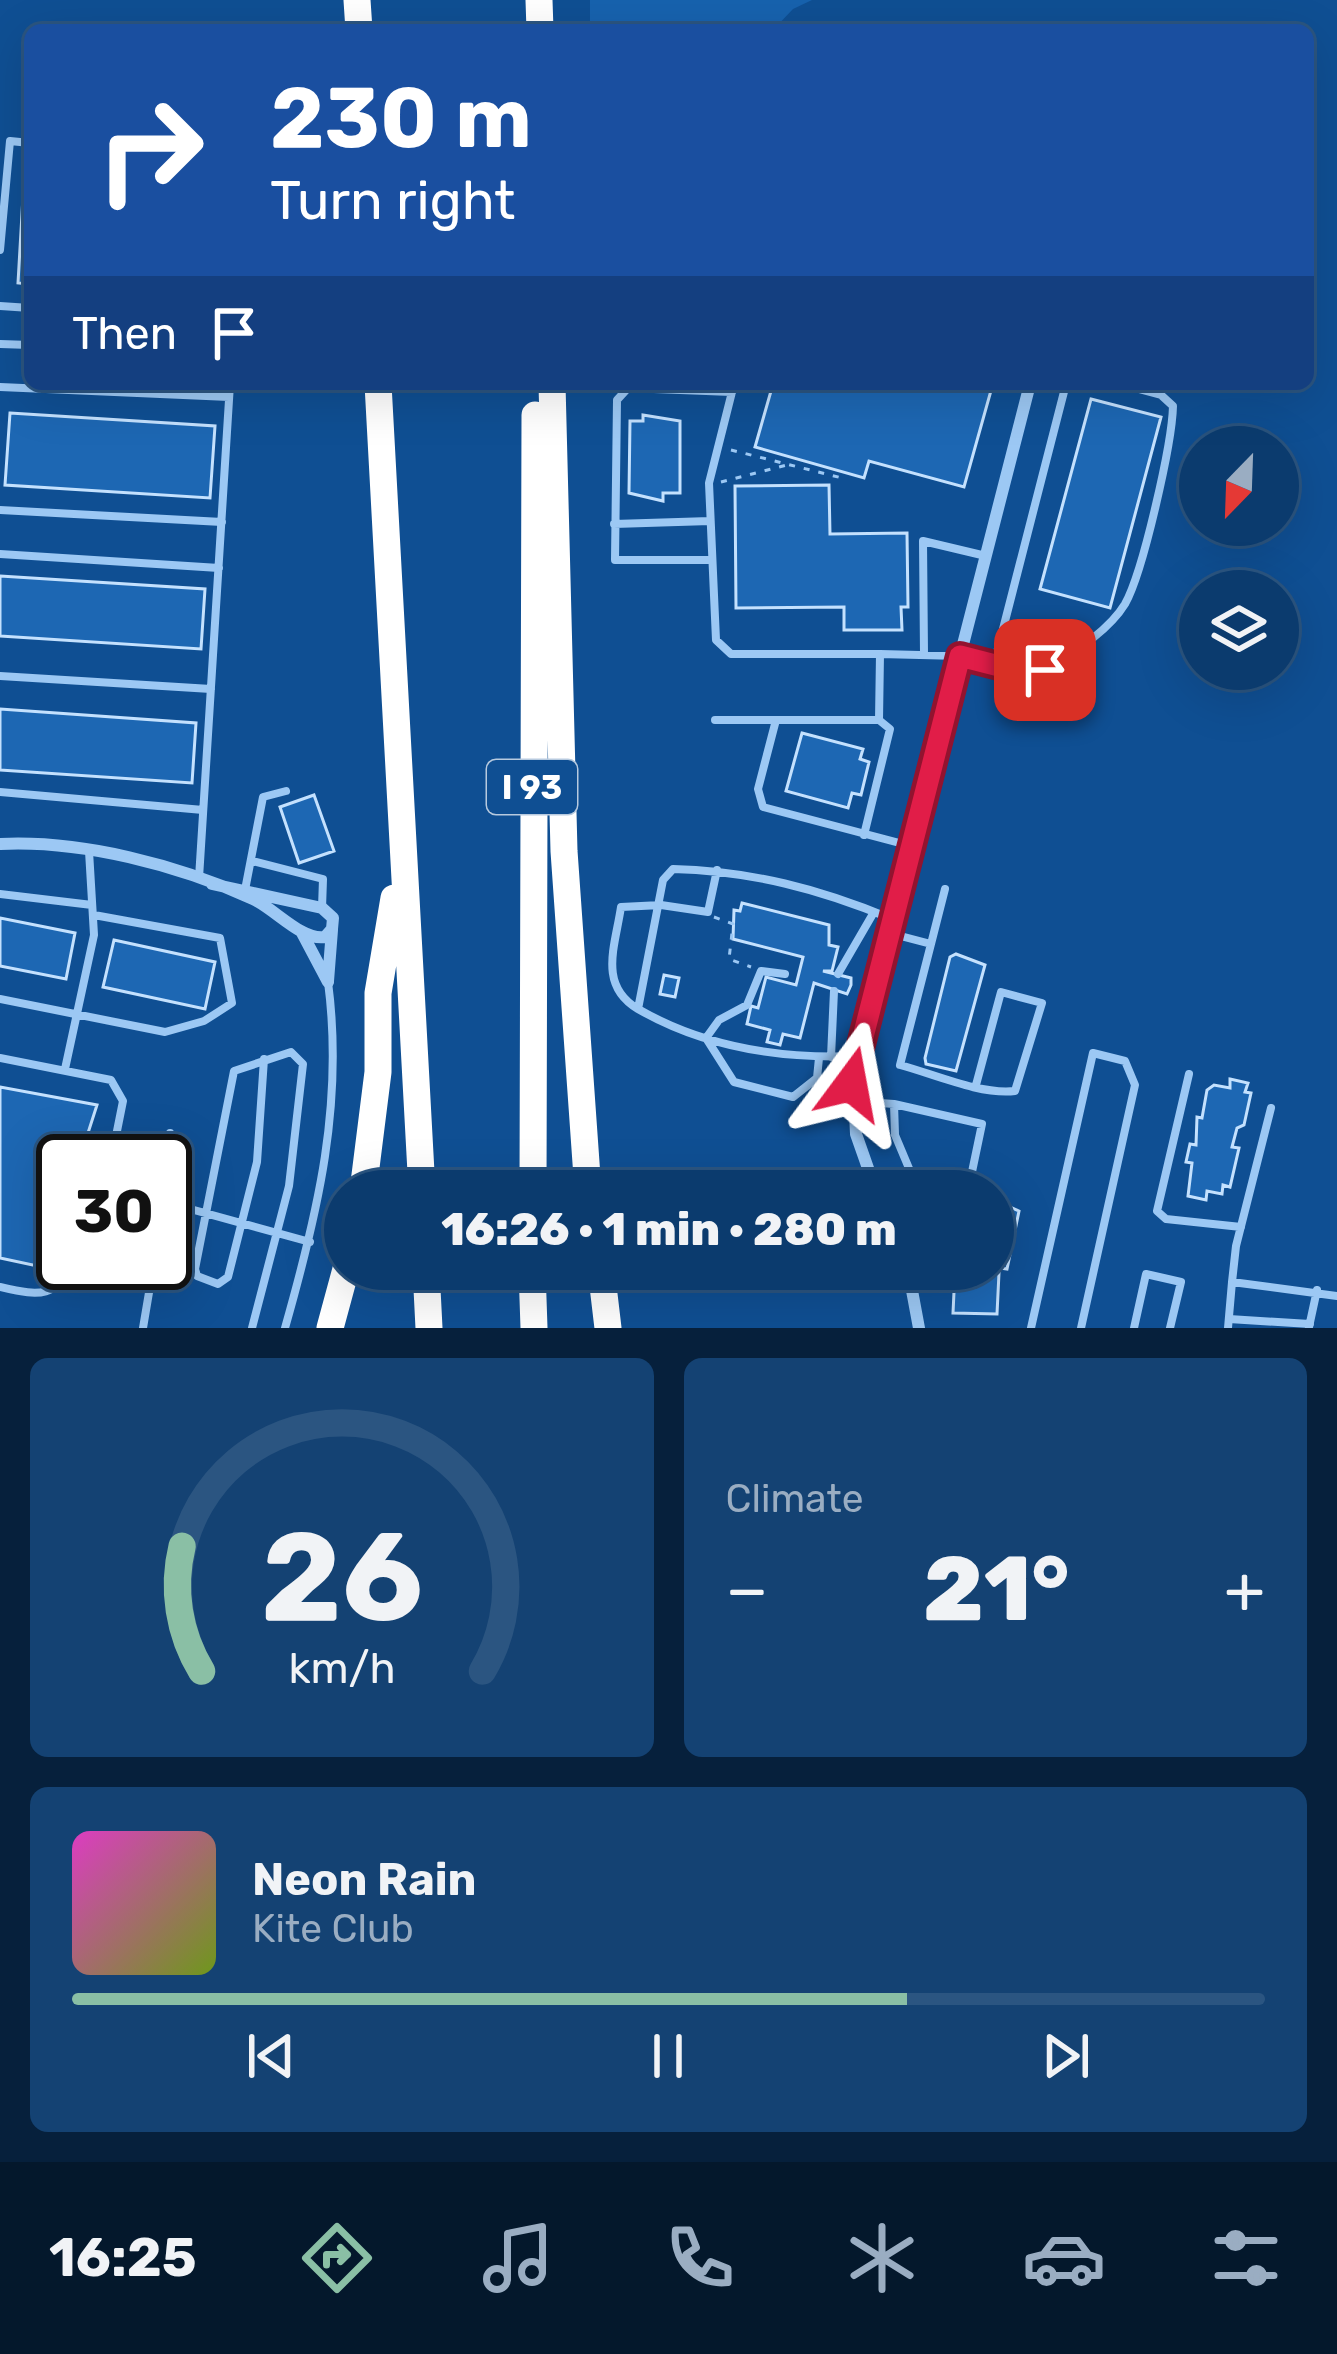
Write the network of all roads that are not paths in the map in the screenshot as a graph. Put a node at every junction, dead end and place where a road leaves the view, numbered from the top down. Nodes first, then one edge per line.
1 (24, 142) edge
2 (0, 250) edge
3 (51, 390) edge
4 (230, 390) edge
5 (378, 390) edge
6 (536, 390) edge
7 (552, 390) edge
8 (625, 390) edge
9 (732, 390) edge
10 (1028, 390) edge
11 (1064, 390) edge
12 (1142, 390) edge
13 (229, 397) junction
14 (0, 510) edge
15 (710, 521) junction
16 (222, 522) junction
17 (614, 524) junction
18 (0, 554) edge
19 (986, 556) junction
20 (711, 560) junction
21 (219, 568) junction
22 (880, 654) junction
23 (924, 654) junction
24 (960, 656) junction
25 (994, 664) junction
26 (0, 676) edge
27 (211, 688) junction
28 (715, 720) dead end
29 (776, 720) junction
30 (879, 720) junction
31 (286, 791) dead end
32 (0, 792) edge
33 (203, 810) junction
34 (864, 835) junction
35 (0, 844) edge
36 (403, 846) junction
37 (911, 846) junction
38 (89, 850) junction
39 (253, 861) junction
40 (717, 870) junction
41 (206, 882) junction
42 (945, 889) dead end
43 (245, 890) junction
44 (0, 893) edge
45 (661, 905) junction
46 (322, 908) junction
47 (93, 910) junction
48 (874, 912) junction
49 (890, 926) junction
50 (332, 929) junction
51 (301, 930) junction
52 (931, 944) junction
53 (785, 974) dead end
54 (838, 974) dead end
55 (328, 982) junction
56 (834, 991) dead end
57 (0, 999) edge
58 (638, 1009) junction
59 (80, 1015) junction
60 (706, 1038) junction
61 (856, 1055) junction
62 (830, 1057) junction
63 (0, 1058) edge
64 (819, 1058) junction
65 (264, 1059) junction
66 (65, 1069) junction
67 (1189, 1074) dead end
68 (817, 1078) junction
69 (851, 1084) junction
70 (976, 1085) junction
71 (851, 1101) junction
72 (894, 1104) junction
73 (1271, 1108) dead end
74 (116, 1134) edge
75 (366, 1170) edge
76 (421, 1170) edge
77 (532, 1170) edge
78 (586, 1170) edge
79 (868, 1170) edge
80 (910, 1170) edge
81 (972, 1170) edge
82 (192, 1208) edge
83 (209, 1212) junction
84 (243, 1222) junction
85 (1240, 1227) junction
86 (279, 1233) junction
87 (310, 1241) junction
88 (1232, 1282) junction
89 (0, 1287) edge
90 (54, 1290) edge
91 (149, 1290) edge
92 (341, 1290) edge
93 (427, 1290) edge
94 (533, 1290) edge
95 (592, 1290) edge
96 (603, 1290) edge
97 (912, 1290) edge
98 (1317, 1290) junction
99 (1337, 1296) edge
100 (1228, 1323) edge
101 (1309, 1326) edge
102 (143, 1328) edge
103 (252, 1328) edge
104 (285, 1328) edge
105 (331, 1328) edge
106 (429, 1328) edge
107 (534, 1328) edge
108 (596, 1328) edge
109 (608, 1328) edge
110 (919, 1328) edge
111 (1031, 1328) edge
112 (1081, 1328) edge
113 (1134, 1328) edge
114 (1170, 1328) edge

1 - 2 lane
3 - 13 lane
4 - 13 lane
5 - 36 highway
6 - 77 highway, I 93
7 - 78 highway
8 - 17 lane
9 - 15 lane
10 - 19 street
11 - 25 lane
12 - 25 lane
13 - 16 lane
14 - 16 lane
15 - 17 lane
15 - 20 lane
16 - 21 lane
17 - 20 lane
18 - 21 lane
19 - 23 lane
19 - 24 street
20 - 22 lane
21 - 27 lane
22 - 23 lane
22 - 30 lane
23 - 24 lane
24 - 25 lane
24 - 37 street
26 - 27 lane
27 - 33 lane
28 - 29 lane
29 - 30 lane
29 - 34 lane
30 - 34 lane
31 - 39 lane
32 - 33 lane
33 - 41 lane
34 - 37 lane
35 - 38 street
36 - 75 highway
36 - 76 highway
37 - 49 street
38 - 41 street
38 - 47 lane
39 - 43 lane
39 - 46 lane
40 - 45 lane
40 - 45 lane
40 - 48 lane
41 - 43 street
41 - 51 street
42 - 52 lane
43 - 46 street
44 - 47 lane
45 - 58 lane
45 - 58 lane
46 - 50 street
47 - 59 lane
47 - 59 lane
48 - 49 lane
48 - 54 lane
49 - 52 lane
49 - 61 street
50 - 51 street
50 - 55 street
51 - 55 street
52 - 70 lane
53 - 60 lane
55 - 87 lane
56 - 62 lane
57 - 59 lane
58 - 60 lane
59 - 66 lane
60 - 64 lane
60 - 68 lane
61 - 62 lane
61 - 69 street
62 - 64 lane
63 - 66 lane
64 - 68 lane
65 - 83 lane
65 - 84 lane
65 - 86 lane
66 - 74 lane
67 - 85 lane
68 - 69 lane
69 - 71 street
70 - 70 lane
71 - 72 lane
71 - 79 street
72 - 80 lane
72 - 81 lane
73 - 85 lane
82 - 83 lane
83 - 84 lane
83 - 84 lane
84 - 86 lane
85 - 88 lane
86 - 87 lane
86 - 103 lane
87 - 104 lane
88 - 98 lane
88 - 100 lane
89 - 90 lane
91 - 102 lane
92 - 105 highway
93 - 106 highway
94 - 107 highway
95 - 108 highway
96 - 109 highway
97 - 110 street
98 - 99 lane
98 - 101 lane
100 - 101 lane
111 - 112 lane
113 - 114 lane

